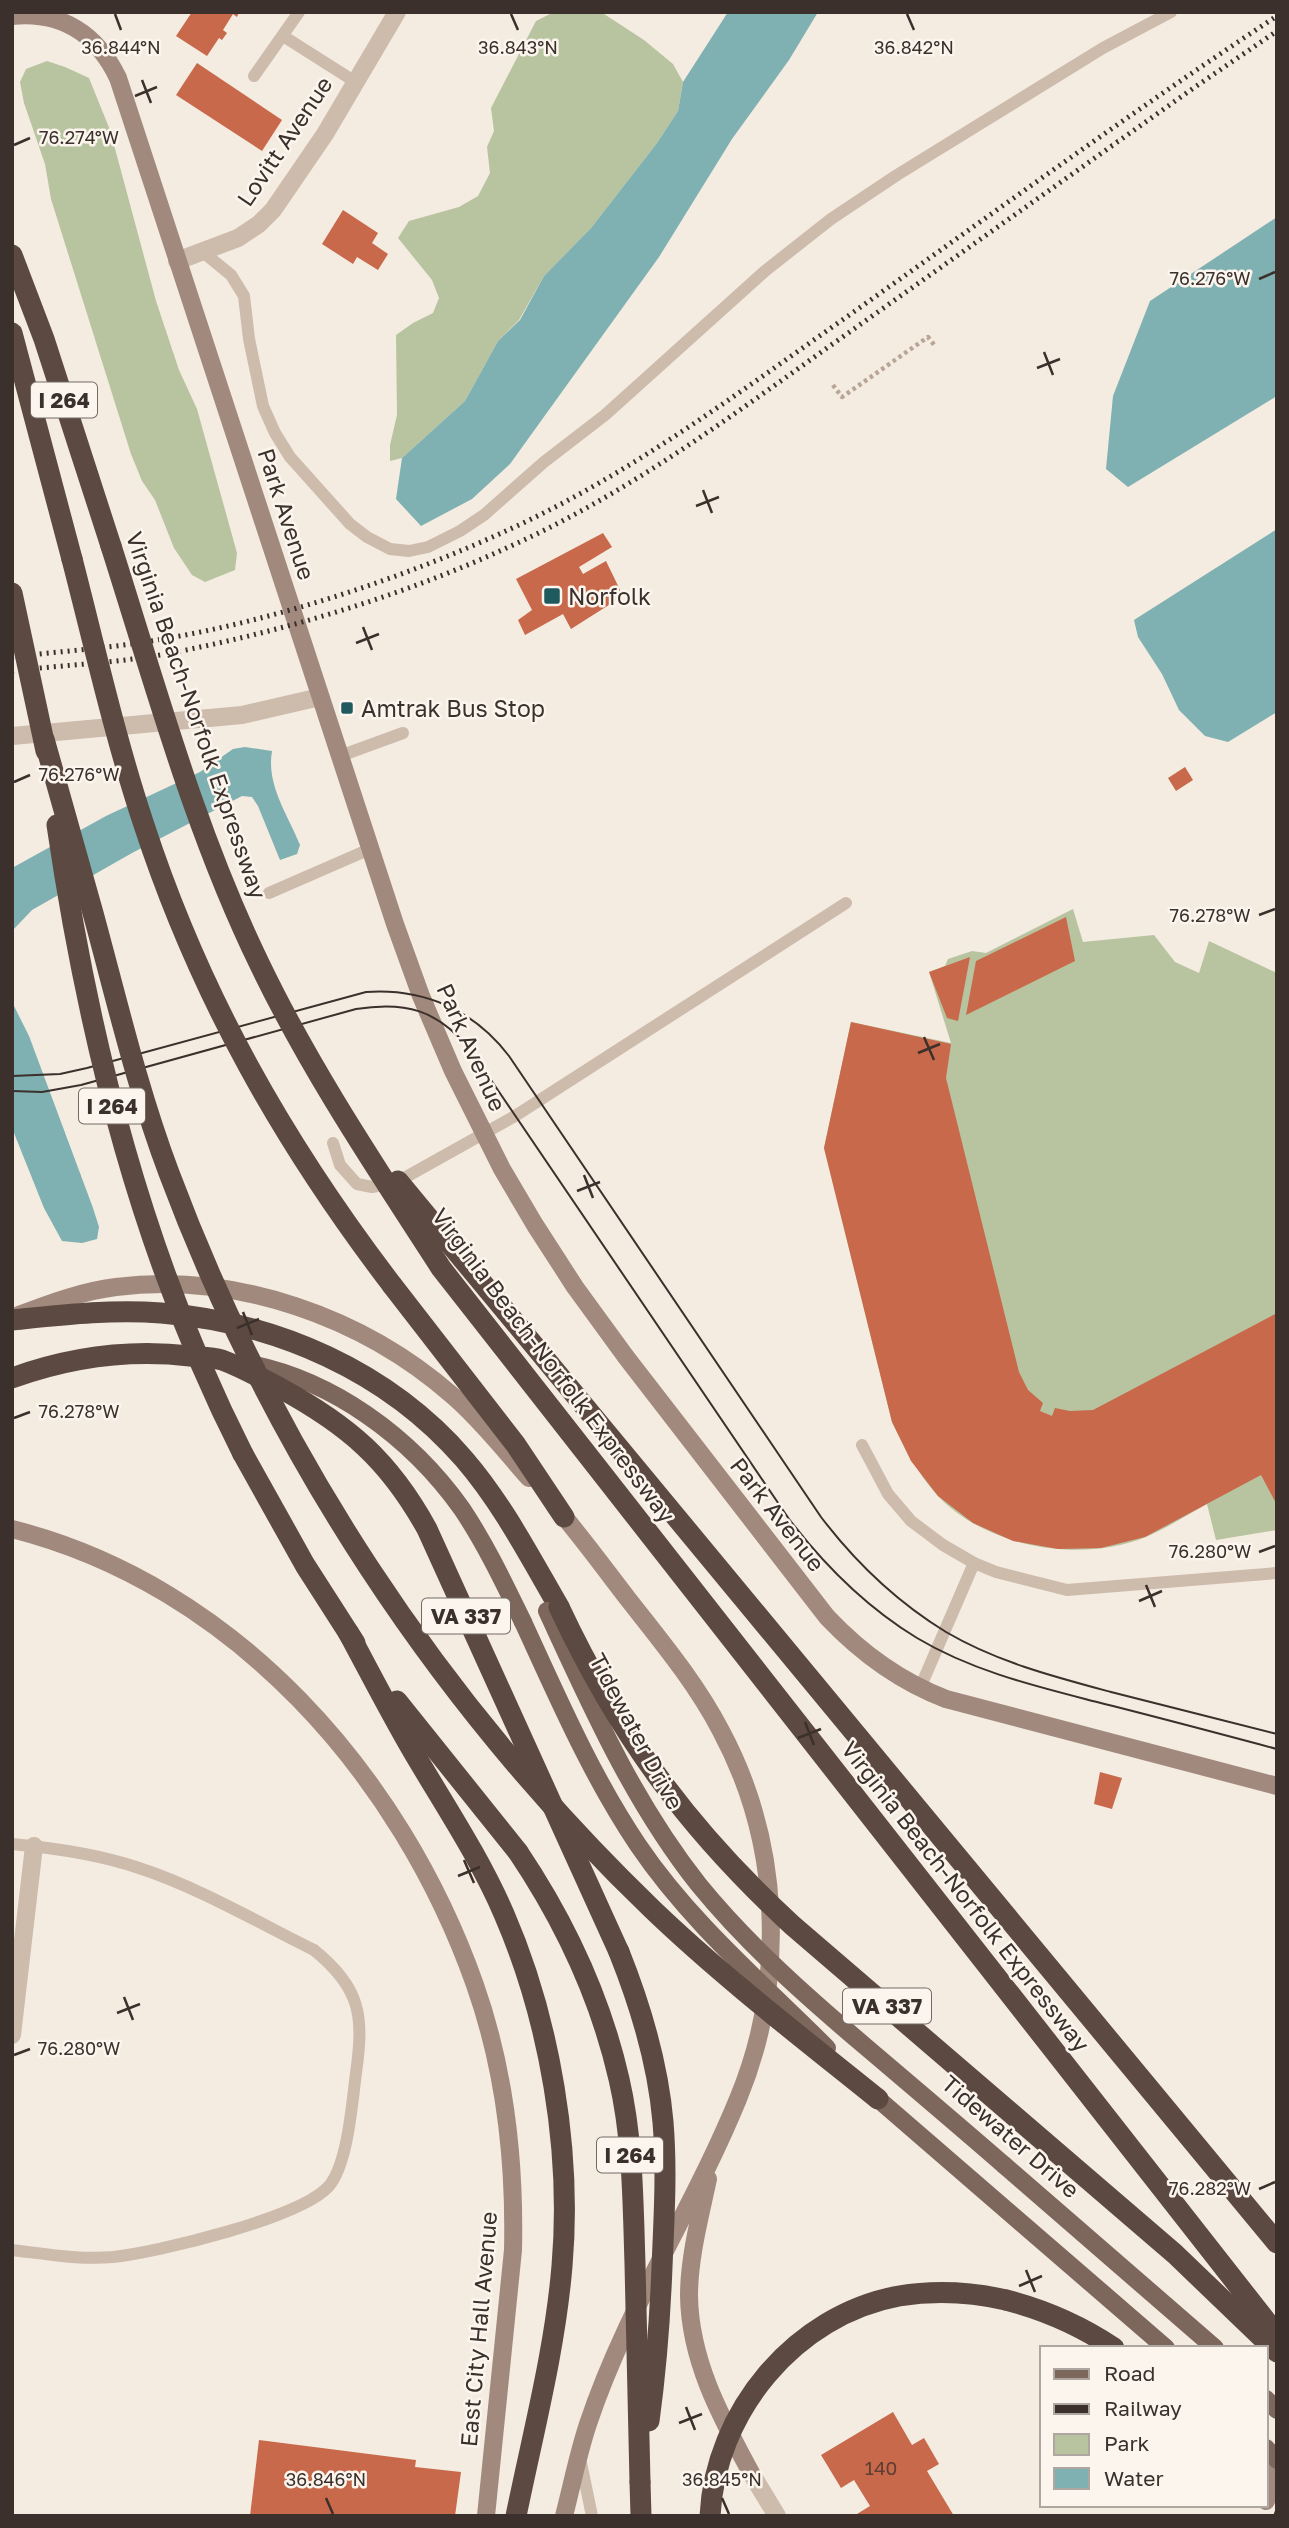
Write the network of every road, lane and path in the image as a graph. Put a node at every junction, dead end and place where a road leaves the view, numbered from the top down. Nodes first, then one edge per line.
1 (299, 12) edge
2 (397, 12) edge
3 (1171, 12) edge
4 (41, 14) edge
5 (12, 16) edge
6 (283, 36) junction
7 (254, 76) dead end
8 (354, 81) junction
9 (203, 252) junction
10 (12, 255) edge
11 (177, 261) junction
12 (12, 333) edge
13 (934, 346) dead end
14 (833, 385) dead end
15 (12, 593) edge
16 (320, 696) junction
17 (403, 733) dead end
18 (12, 736) edge
19 (44, 739) junction
20 (340, 756) junction
21 (370, 849) junction
22 (269, 893) dead end
23 (846, 903) dead end
24 (341, 1112) junction
25 (484, 1134) junction
26 (333, 1143) dead end
27 (12, 1319) edge
28 (220, 1360) junction
29 (12, 1378) edge
30 (862, 1445) dead end
31 (565, 1517) junction
32 (12, 1529) edge
33 (975, 1563) junction
34 (1277, 1573) edge
35 (553, 1609) junction
36 (348, 1632) junction
37 (920, 1688) junction
38 (1277, 1786) edge
39 (12, 1844) edge
40 (34, 1846) junction
41 (12, 2035) edge
42 (878, 2099) junction
43 (714, 2154) junction
44 (1277, 2243) edge
45 (12, 2250) edge
46 (1277, 2335) edge
47 (1111, 2346) edge
48 (1164, 2346) edge
49 (1213, 2346) edge
50 (1277, 2352) edge
51 (579, 2454) junction
52 (1277, 2469) edge
53 (751, 2473) joint
54 (640, 2482) junction
55 (1268, 2497) edge
56 (486, 2516) edge
57 (516, 2516) edge
58 (564, 2516) edge
59 (592, 2516) edge
60 (641, 2516) edge
61 (710, 2516) edge
62 (777, 2516) edge

1 - 6 lane
2 - 8 street, Lovitt Avenue
3 - 9 lane
4 - 5 main road, Park Avenue
4 - 11 main road, Park Avenue
6 - 7 lane
6 - 8 lane
8 - 9 street, Lovitt Avenue
9 - 11 street, Lovitt Avenue
10 - 24 highway, Virginia Beach-Norfolk Expressway / I 264, bridge
11 - 16 main road, Park Avenue
12 - 31 highway, bridge
13 - 14 path
15 - 19 highway, I 264, bridge
16 - 18 street
16 - 20 main road, Park Avenue
17 - 20 lane
19 - 36 highway, I 264, bridge
19 - 42 highway, bridge
20 - 21 main road, Park Avenue
21 - 22 lane
21 - 25 main road, Park Avenue
23 - 25 lane
24 - 44 highway, bridge
24 - 46 highway, Virginia Beach-Norfolk Expressway / I 264, bridge
25 - 26 lane
25 - 37 main road, Park Avenue
27 - 31 main road
27 - 35 highway, VA 337
28 - 29 highway, VA 337
28 - 42 main road, bridge
28 - 54 highway, VA 337, bridge
30 - 33 lane
31 - 43 main road
32 - 56 main road, East City Hall Avenue
33 - 34 lane
33 - 37 lane
35 - 49 main road, Tidewater Drive, bridge
35 - 50 highway, VA 337, bridge
36 - 54 highway, I 264, bridge
36 - 57 highway
37 - 38 main road, Park Avenue
39 - 40 lane
40 - 41 street
40 - 45 lane
42 - 48 main road
43 - 51 main road
43 - 53 main road
47 - 61 highway, bridge
51 - 58 main road
51 - 59 lane
52 - 55 main road
53 - 62 street
54 - 60 highway, I 264

